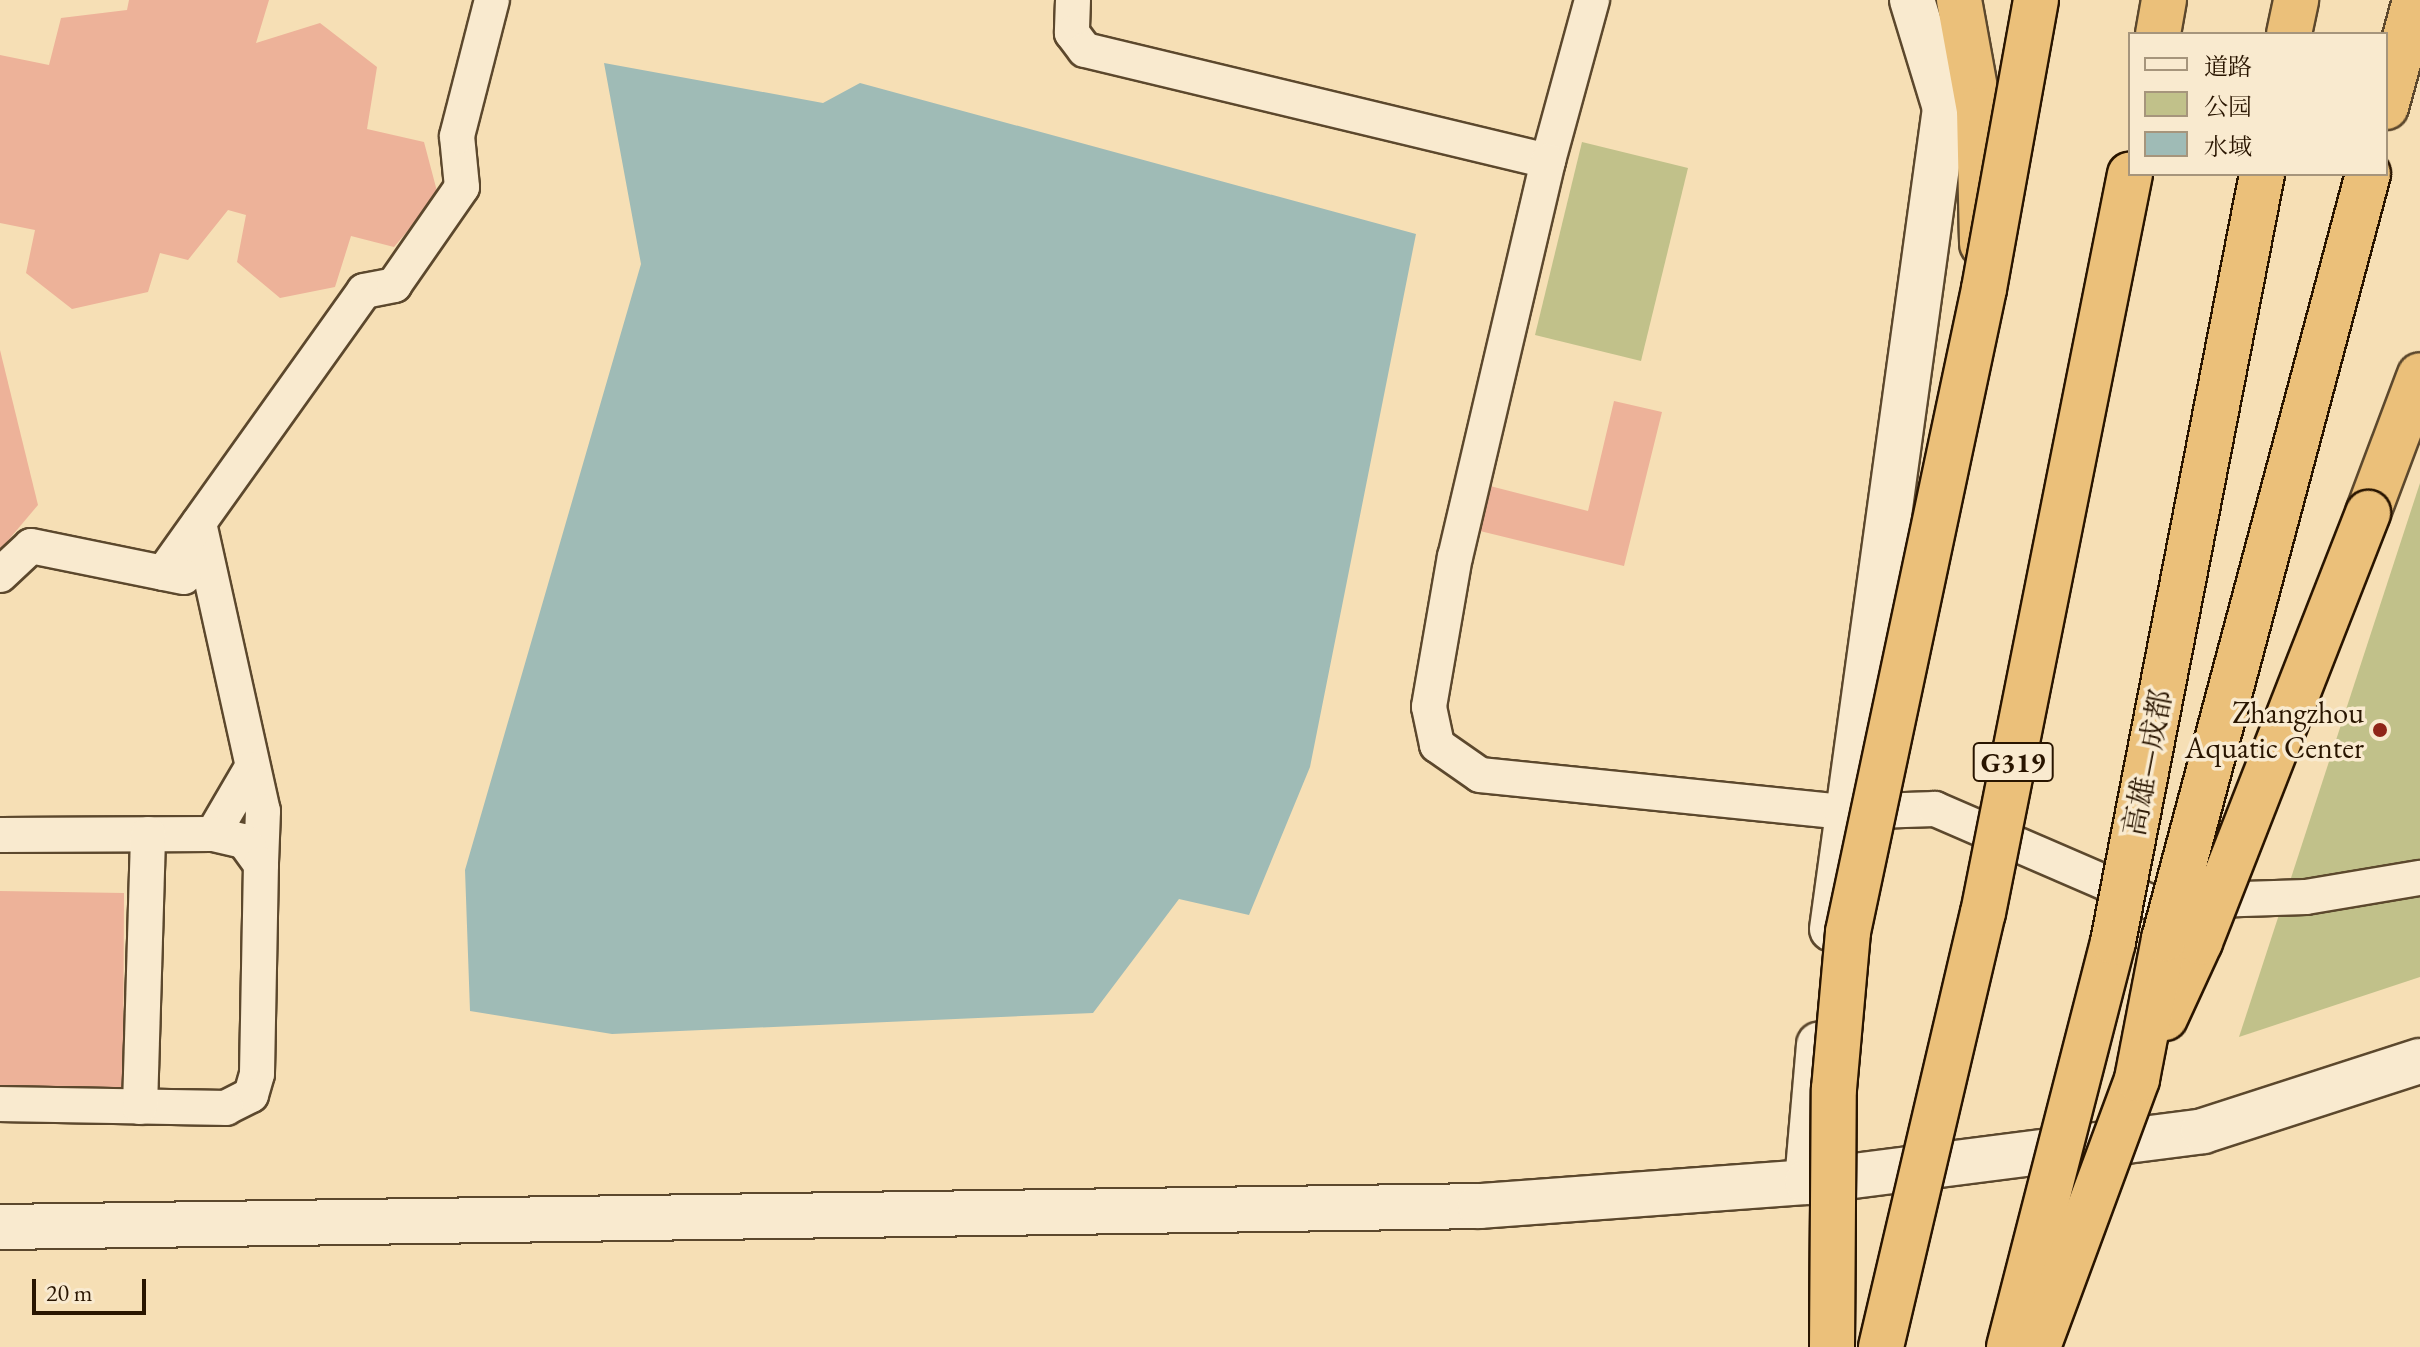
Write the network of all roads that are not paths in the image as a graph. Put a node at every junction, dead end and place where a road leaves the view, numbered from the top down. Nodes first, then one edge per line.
1 (492, 0) edge
2 (1073, 0) edge
3 (1592, 0) edge
4 (1912, 0) edge
5 (1959, 0) edge
6 (2036, 0) edge
7 (2164, 0) edge
8 (2296, 0) edge
9 (2415, 0) edge
10 (2158, 32) edge
11 (2289, 32) edge
12 (2388, 100) edge
13 (1548, 161) junction
14 (2130, 176) edge
15 (2262, 176) edge
16 (2367, 176) edge
17 (1984, 289) junction
18 (2420, 375) edge
19 (199, 523) junction
20 (163, 573) junction
21 (0, 575) edge
22 (211, 584) junction
23 (251, 769) junction
24 (1845, 812) junction
25 (148, 834) junction
26 (213, 834) junction
27 (0, 835) edge
28 (261, 864) junction
29 (2420, 878) edge
30 (2420, 1061) edge
31 (2137, 1079) junction
32 (0, 1104) edge
33 (140, 1107) junction
34 (1807, 1182) junction
35 (0, 1227) edge
36 (1832, 1347) edge
37 (1881, 1347) edge
38 (2009, 1347) edge
39 (2038, 1347) edge

1 - 19 street
2 - 13 street
3 - 13 street
4 - 24 street
5 - 17 highway, bridge
6 - 17 highway, bridge
7 - 10 highway
8 - 11 highway
9 - 12 highway
13 - 24 street
14 - 37 highway, G319, bridge
15 - 38 highway, 高雄—成都, bridge
16 - 31 highway, bridge
17 - 36 highway, bridge
18 - 31 highway, bridge
19 - 20 street
19 - 22 street
20 - 21 street
20 - 22 street
22 - 23 street
23 - 26 street
23 - 28 street
24 - 29 street
24 - 34 street
25 - 26 street
25 - 27 street
25 - 33 street
26 - 28 street
28 - 33 street
30 - 34 street
31 - 39 highway, bridge
32 - 33 street
34 - 35 street

